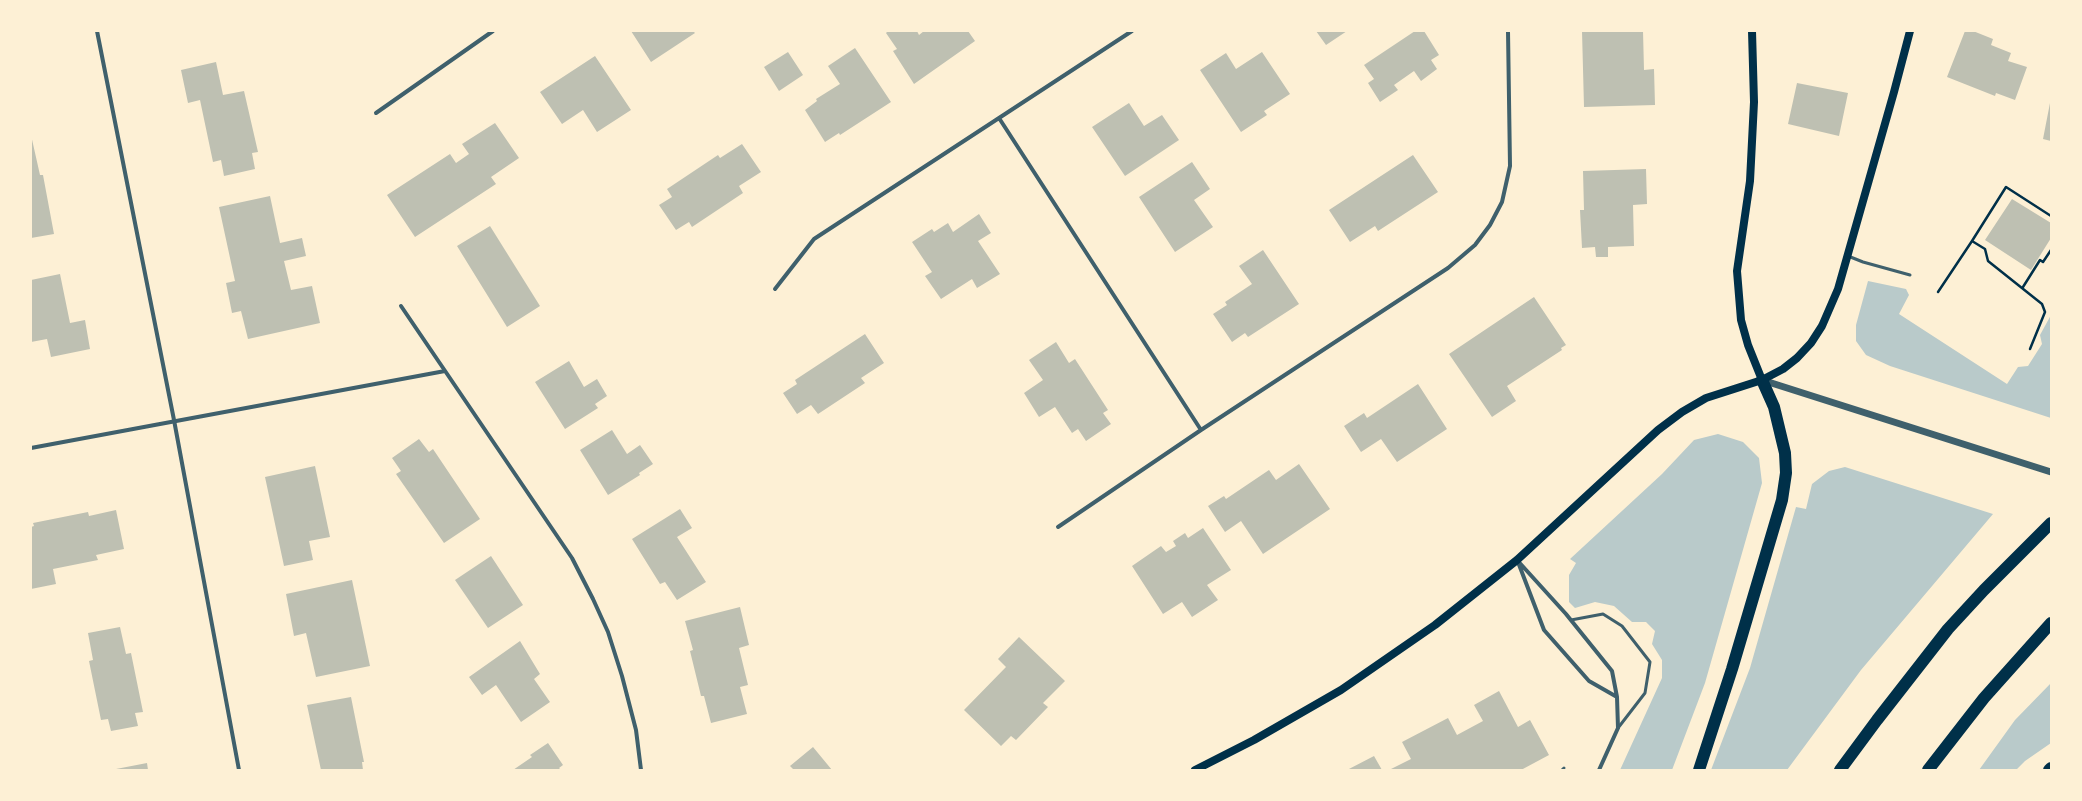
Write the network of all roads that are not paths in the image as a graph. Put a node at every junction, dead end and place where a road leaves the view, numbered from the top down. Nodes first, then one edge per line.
1 (97, 31) edge
2 (493, 31) edge
3 (1132, 31) edge
4 (1508, 31) edge
5 (1752, 31) edge
6 (1910, 31) edge
7 (376, 113) dead end
8 (999, 118) junction
9 (1848, 256) junction
10 (1910, 275) dead end
11 (775, 289) dead end
12 (401, 306) dead end
13 (445, 371) junction
14 (1762, 380) junction
15 (174, 420) junction
16 (1201, 430) junction
17 (31, 448) edge
18 (2051, 472) edge
19 (2051, 523) edge
20 (1058, 527) dead end
21 (1517, 560) junction
22 (1570, 620) junction
23 (2051, 623) edge
24 (1617, 697) junction
25 (1618, 728) junction
26 (239, 770) edge
27 (641, 770) edge
28 (1195, 770) edge
29 (1599, 770) edge
30 (1699, 770) edge
31 (1840, 770) edge
32 (1928, 770) edge

1 - 15 street
2 - 7 street
3 - 8 street
4 - 16 street
5 - 14 main road
6 - 9 main road
8 - 11 street
8 - 16 street
9 - 10 lane
9 - 14 main road
12 - 13 street
13 - 15 street
13 - 27 street
14 - 18 street
14 - 21 main road
14 - 30 highway
15 - 17 street
15 - 26 street
16 - 20 street
19 - 31 highway
21 - 22 street
21 - 24 street
21 - 28 main road
22 - 24 street
22 - 25 lane
23 - 32 highway
24 - 25 street
25 - 29 street

